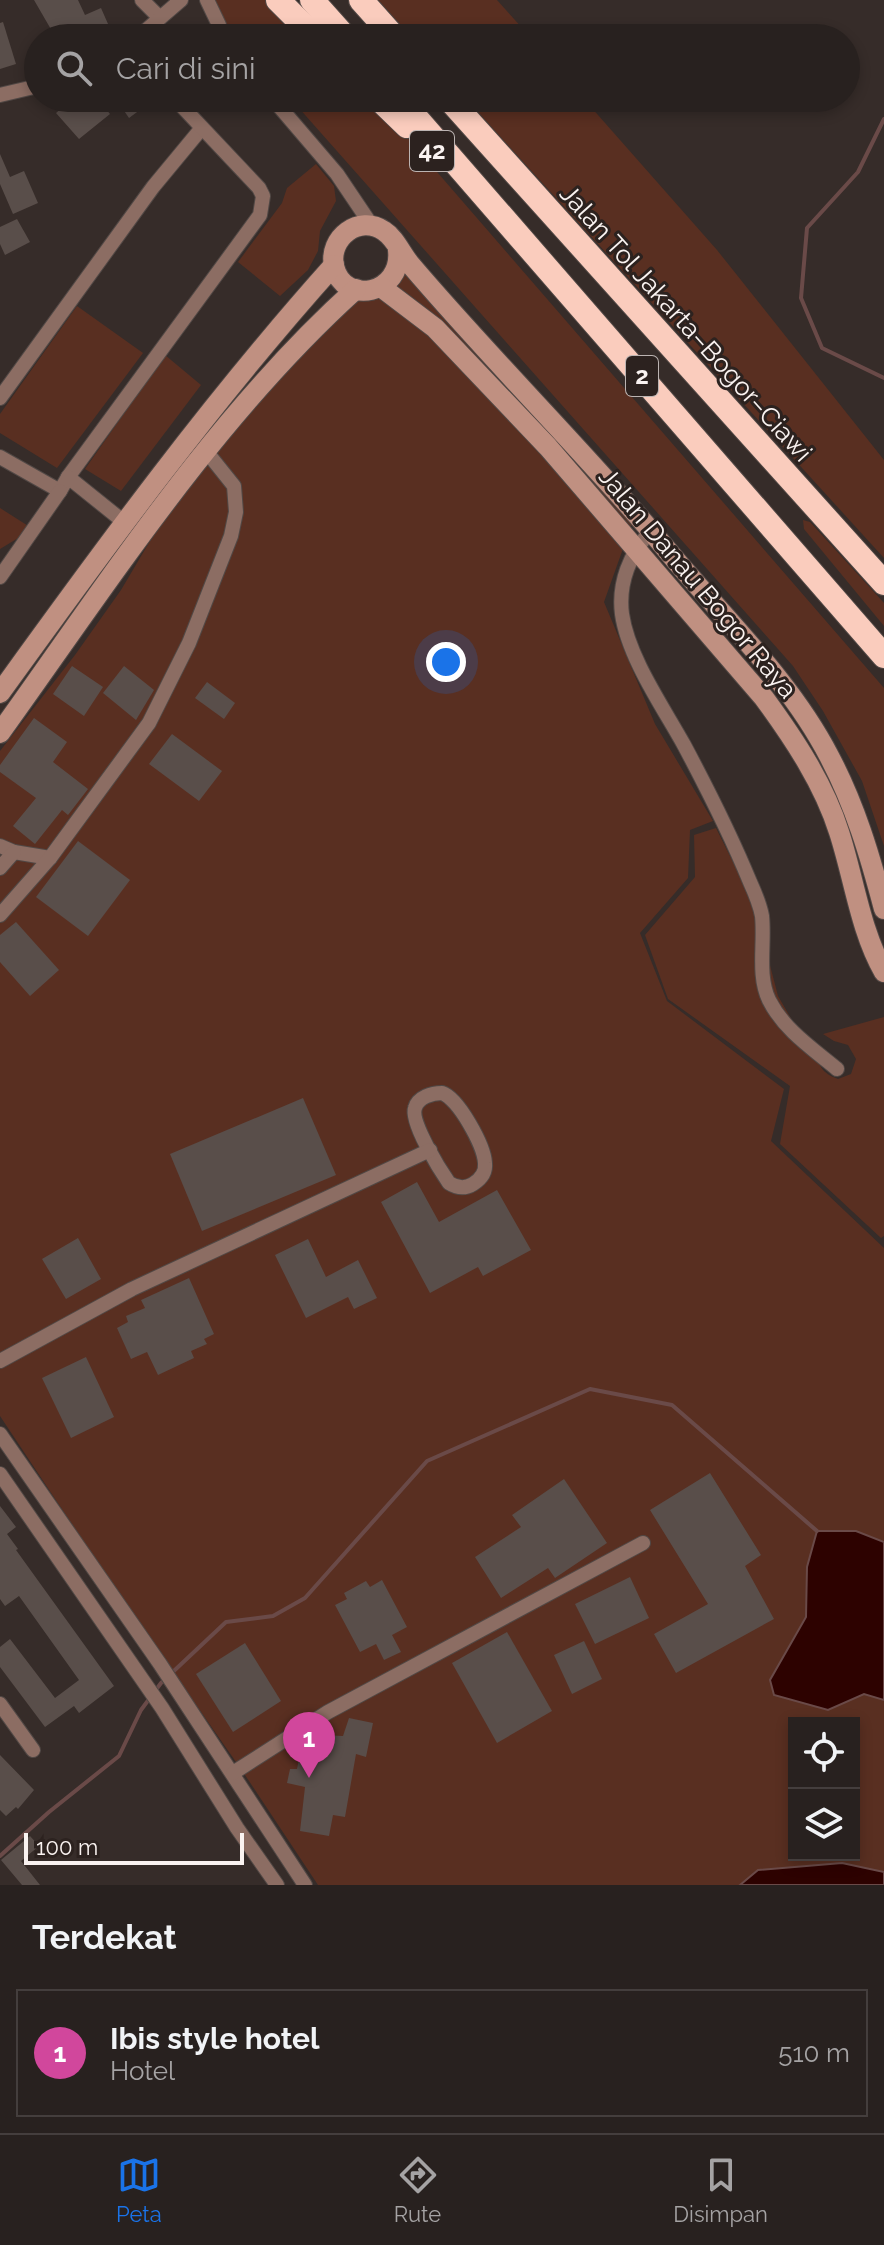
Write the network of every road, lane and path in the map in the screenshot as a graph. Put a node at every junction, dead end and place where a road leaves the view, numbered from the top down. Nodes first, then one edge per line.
1 (142, 0) edge
2 (181, 0) edge
3 (207, 0) edge
4 (278, 0) edge
5 (312, 0) edge
6 (361, 0) edge
7 (159, 17) junction
8 (152, 24) edge
9 (219, 24) edge
10 (302, 24) edge
11 (333, 24) edge
12 (382, 24) edge
13 (24, 89) edge
14 (0, 95) edge
15 (186, 112) edge
16 (284, 112) edge
17 (392, 112) edge
18 (411, 112) edge
19 (461, 112) edge
20 (201, 129) junction
21 (489, 200) junction
22 (372, 226) junction
23 (398, 250) junction
24 (334, 265) junction
25 (381, 287) junction
26 (356, 289) junction
27 (0, 398) edge
28 (206, 451) junction
29 (0, 457) edge
30 (68, 477) junction
31 (60, 491) junction
32 (124, 522) junction
33 (651, 531) junction
34 (636, 547) junction
35 (0, 577) edge
36 (884, 583) edge
37 (884, 656) edge
38 (0, 693) edge
39 (0, 733) edge
40 (7, 849) edge
41 (50, 858) junction
42 (0, 868) edge
43 (884, 909) edge
44 (1, 910) edge
45 (884, 972) edge
46 (837, 1069) dead end
47 (430, 1150) junction
48 (0, 1361) edge
49 (0, 1434) edge
50 (0, 1474) edge
51 (643, 1543) dead end
52 (0, 1704) edge
53 (33, 1750) dead end
54 (233, 1773) junction
55 (272, 1835) junction
56 (252, 1849) junction
57 (277, 1885) edge
58 (305, 1885) edge

1 - 7 street
2 - 7 street
3 - 9 street
4 - 10 highway
5 - 11 highway
6 - 12 highway
7 - 8 street
13 - 14 street
15 - 20 street
16 - 22 street
17 - 21 highway, 42
18 - 21 highway, 2
19 - 36 highway, Jalan Tol Jakarta–Bogor–Ciawi / 2
20 - 27 street
20 - 30 street
21 - 37 highway, 2
22 - 23 street
22 - 24 street
23 - 25 street
23 - 33 street, Jalan Danau Bogor Raya
24 - 26 street
24 - 32 street
25 - 26 street
25 - 34 street, Jalan Danau Bogor Raya
26 - 28 street
28 - 39 street
28 - 41 street
29 - 31 street
30 - 31 street
30 - 32 street
31 - 35 street
32 - 38 street
33 - 34 street
33 - 43 street, Jalan Danau Bogor Raya
34 - 45 street, Jalan Danau Bogor Raya
34 - 46 street
40 - 41 street
40 - 42 street
41 - 44 street
47 - 47 street
47 - 48 street
49 - 54 street
50 - 56 street
51 - 54 street
52 - 53 street
54 - 55 street
55 - 56 street
55 - 58 street
56 - 57 street

